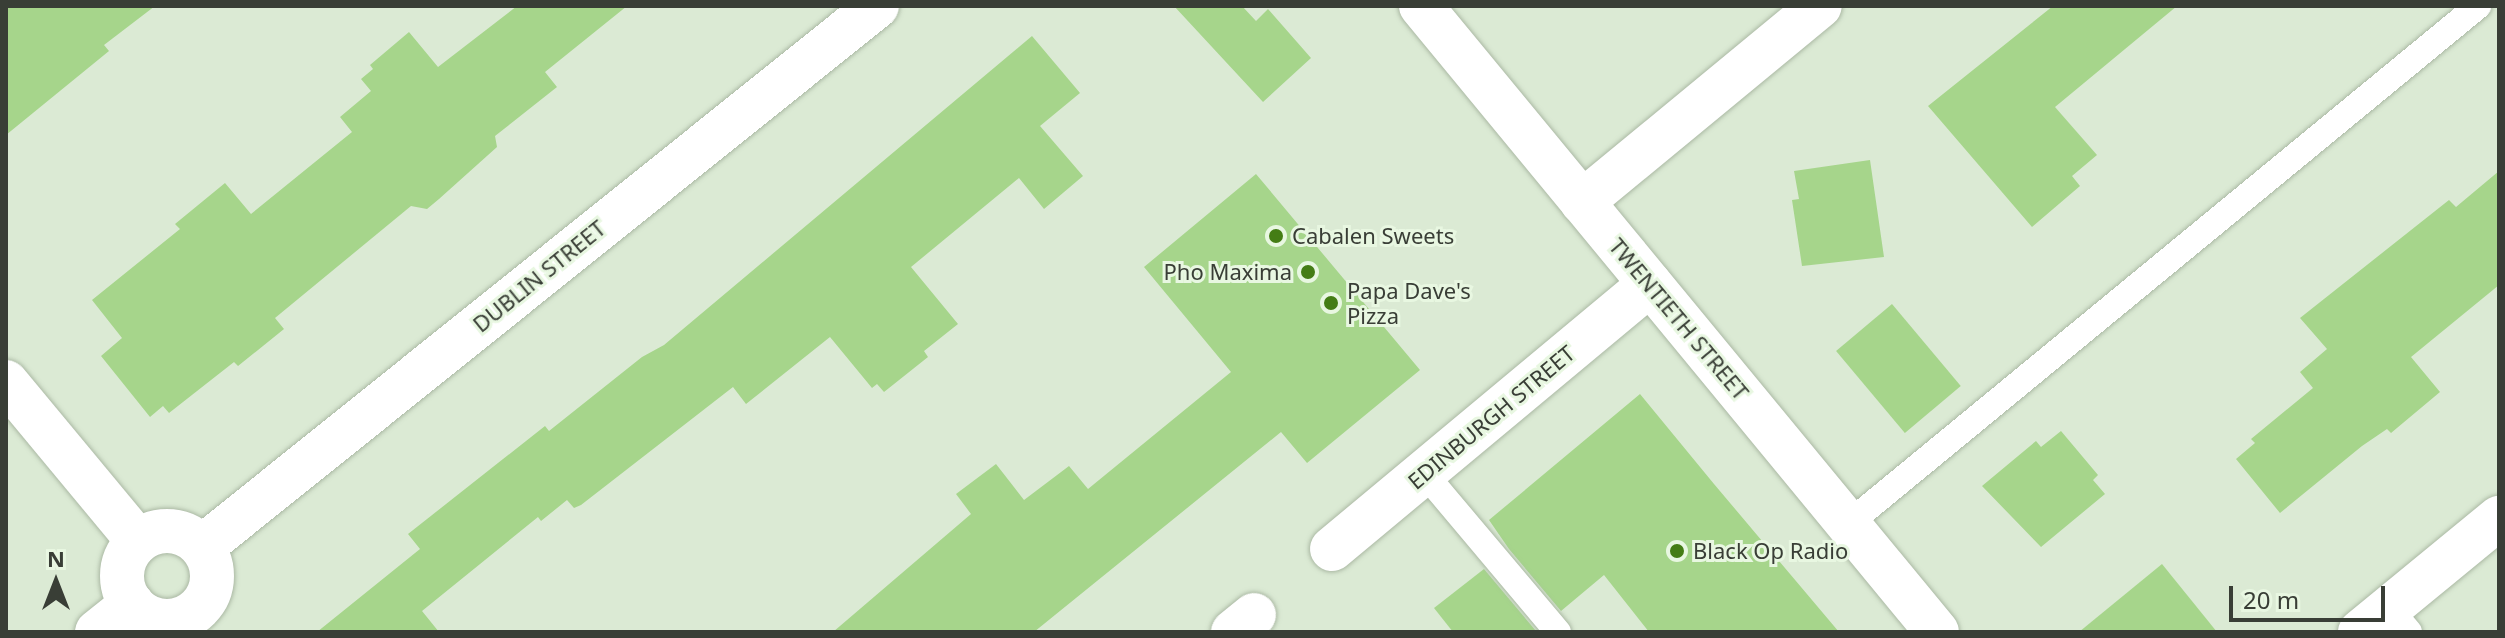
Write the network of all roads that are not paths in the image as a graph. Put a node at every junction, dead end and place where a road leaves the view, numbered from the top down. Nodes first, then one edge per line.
1 (877, 6) edge
2 (1421, 6) edge
3 (1820, 6) edge
4 (2478, 6) edge
5 (1582, 202) junction
6 (1650, 284) junction
7 (6, 382) edge
8 (1424, 473) junction
9 (2499, 518) edge
10 (1848, 524) junction
11 (138, 541) junction
12 (202, 547) junction
13 (1332, 549) dead end
14 (132, 604) junction
15 (204, 622) edge
16 (2386, 624) edge
17 (97, 632) edge
18 (1558, 632) edge
19 (1937, 632) edge

1 - 12 street, DUBLIN STREET
2 - 5 street, TWENTIETH STREET
3 - 5 street
4 - 10 lane
5 - 6 street, TWENTIETH STREET
6 - 8 street, EDINBURGH STREET
6 - 10 street, TWENTIETH STREET
7 - 11 street
8 - 13 street, EDINBURGH STREET
8 - 18 lane
9 - 16 street
10 - 19 street, TWENTIETH STREET
11 - 12 street
11 - 14 street
12 - 15 street
14 - 15 street
14 - 17 street

